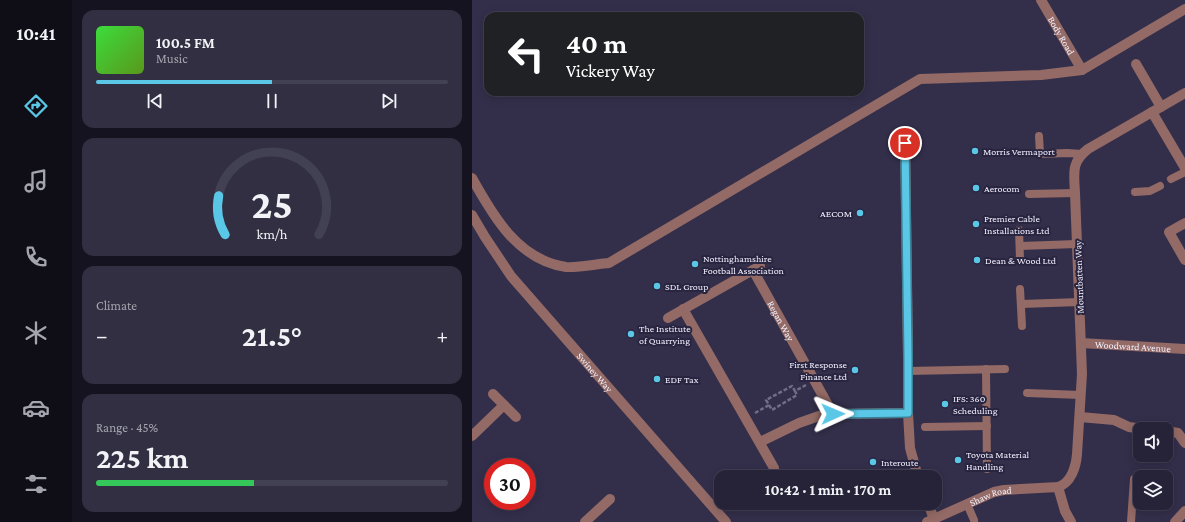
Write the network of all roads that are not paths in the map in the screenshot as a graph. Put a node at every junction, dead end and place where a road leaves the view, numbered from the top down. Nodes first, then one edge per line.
1 (1042, 0) edge
2 (1185, 9) edge
3 (1136, 64) dead end
4 (1082, 70) junction
5 (1185, 93) edge
6 (1161, 107) junction
7 (1152, 112) junction
8 (905, 135) dead end
9 (1039, 136) dead end
10 (1082, 154) junction
11 (1185, 168) edge
12 (1185, 172) edge
13 (472, 178) edge
14 (1171, 179) dead end
15 (1160, 186) dead end
16 (1135, 192) dead end
17 (1075, 193) junction
18 (1029, 194) dead end
19 (472, 215) edge
20 (1185, 223) edge
21 (1020, 230) dead end
22 (1077, 244) junction
23 (1020, 246) junction
24 (1020, 259) dead end
25 (1185, 260) edge
26 (1020, 289) dead end
27 (1080, 302) junction
28 (1021, 304) junction
29 (684, 309) junction
30 (668, 318) dead end
31 (1022, 326) dead end
32 (1081, 343) junction
33 (1185, 349) edge
34 (986, 369) junction
35 (1005, 369) dead end
36 (908, 371) junction
37 (1027, 393) dead end
38 (493, 394) dead end
39 (1081, 396) junction
40 (504, 405) junction
41 (908, 413) junction
42 (833, 414) junction
43 (516, 417) dead end
44 (1080, 417) junction
45 (987, 426) junction
46 (925, 427) dead end
47 (1133, 428) edge
48 (1173, 433) edge
49 (472, 436) edge
50 (760, 442) junction
51 (1185, 443) edge
52 (774, 468) dead end
53 (987, 469) dead end
54 (916, 470) edge
55 (1058, 487) junction
56 (1133, 493) edge
57 (610, 499) dead end
58 (967, 504) junction
59 (929, 510) edge
60 (1185, 511) edge
61 (930, 520) edge
62 (974, 520) dead end
63 (585, 522) edge
64 (726, 522) edge
65 (1071, 522) edge
66 (1131, 522) edge
67 (1175, 522) edge

1 - 4 street, Body Road
2 - 4 street
3 - 6 street
4 - 13 street
5 - 6 street
6 - 7 street
7 - 10 street
7 - 11 street
8 - 36 street
9 - 10 lane
10 - 17 street, Mountbatten Way
12 - 14 lane
15 - 16 lane
17 - 18 lane
17 - 22 street, Mountbatten Way
19 - 64 street, Swiney Way
20 - 25 street
21 - 23 lane
22 - 23 lane
22 - 27 street, Mountbatten Way
23 - 24 lane
26 - 28 lane
27 - 28 lane
27 - 32 street, Mountbatten Way
28 - 31 lane
29 - 30 street, Regan Way
29 - 42 street, Regan Way
29 - 50 street
32 - 33 street, Woodward Avenue
32 - 39 street, Mountbatten Way
34 - 35 lane
34 - 36 lane
34 - 45 lane
36 - 41 street
37 - 39 lane
38 - 40 street
39 - 44 street, Mountbatten Way
40 - 43 street
40 - 49 street
41 - 42 street
41 - 54 street
42 - 50 street
44 - 47 street
44 - 55 street, Mountbatten Way
45 - 46 lane
45 - 53 lane
48 - 51 street
50 - 52 street
55 - 58 street, Shaw Road
55 - 65 street
56 - 66 lane
57 - 63 street
58 - 61 street, Shaw Road
58 - 62 lane
59 - 61 street
60 - 67 street

